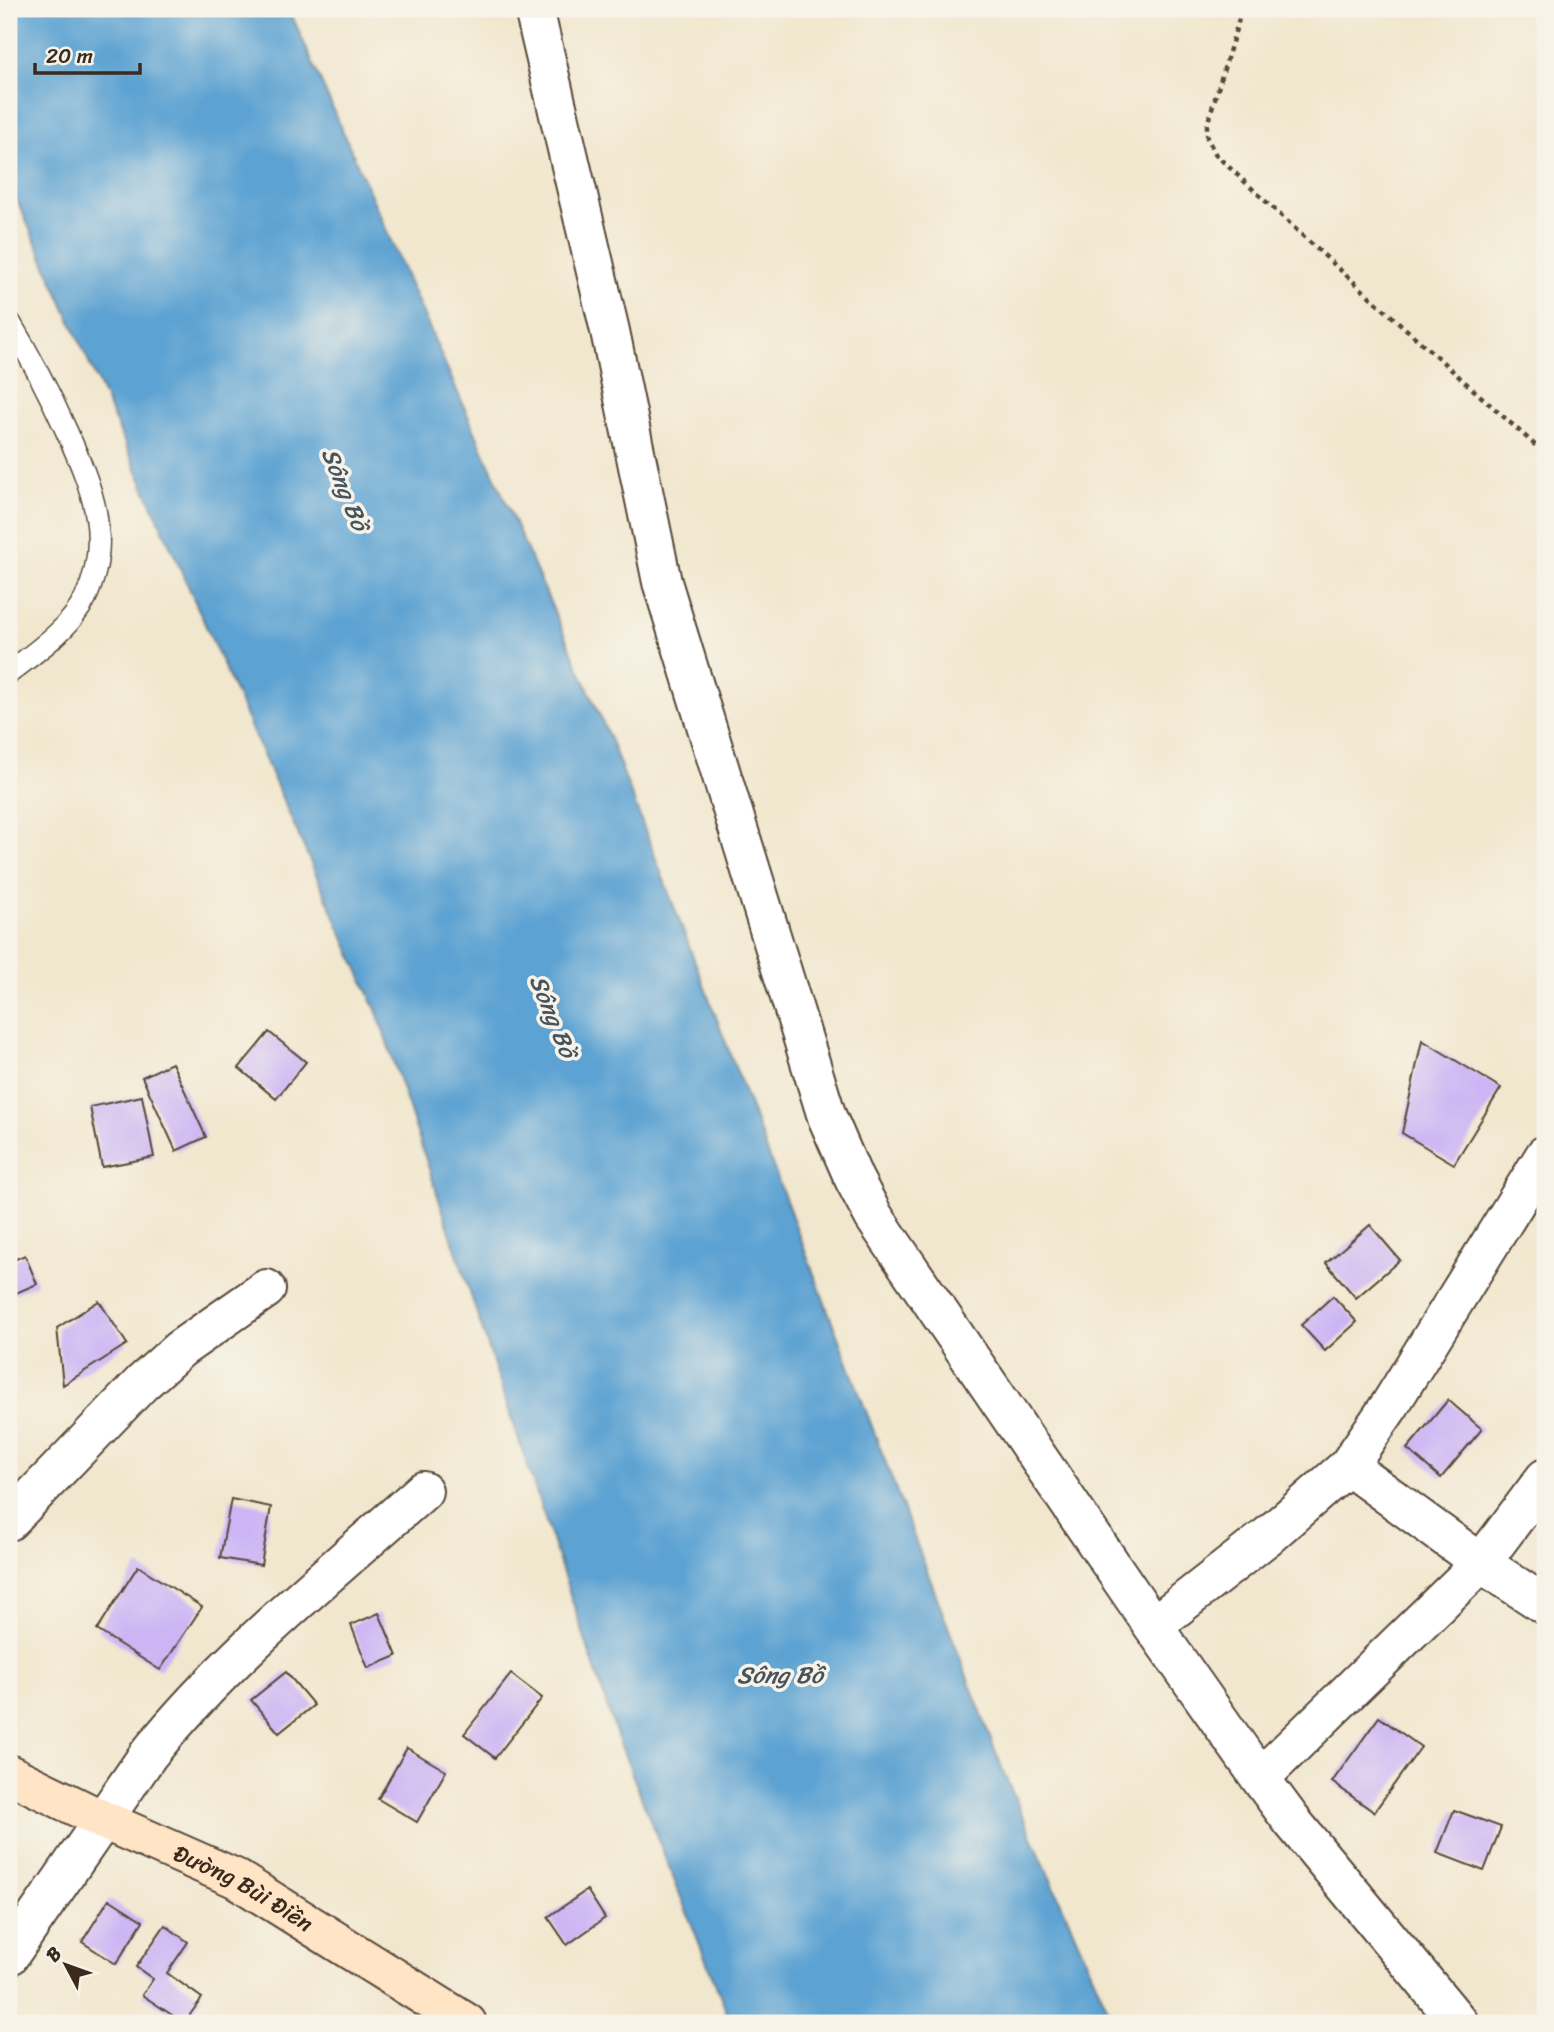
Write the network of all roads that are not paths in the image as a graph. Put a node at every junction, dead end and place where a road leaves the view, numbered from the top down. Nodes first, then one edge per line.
1 (534, 9) edge
2 (9, 321) edge
3 (9, 673) edge
4 (1545, 1155) edge
5 (266, 1289) dead end
6 (1348, 1466) junction
7 (1545, 1478) edge
8 (423, 1490) dead end
9 (9, 1521) edge
10 (1480, 1563) junction
11 (1545, 1605) edge
12 (1153, 1626) junction
13 (9, 1774) edge
14 (1259, 1778) junction
15 (103, 1821) junction
16 (9, 1956) edge
17 (467, 2023) edge
18 (1459, 2023) edge

1 - 12 street
2 - 3 lane
4 - 6 street
5 - 9 street
6 - 10 street
6 - 12 street
7 - 10 street
8 - 15 street
10 - 11 street
10 - 14 street
12 - 14 street
13 - 15 street, Đường Bùi Điền
14 - 18 street
15 - 16 street
15 - 17 street, Đường Bùi Điền

